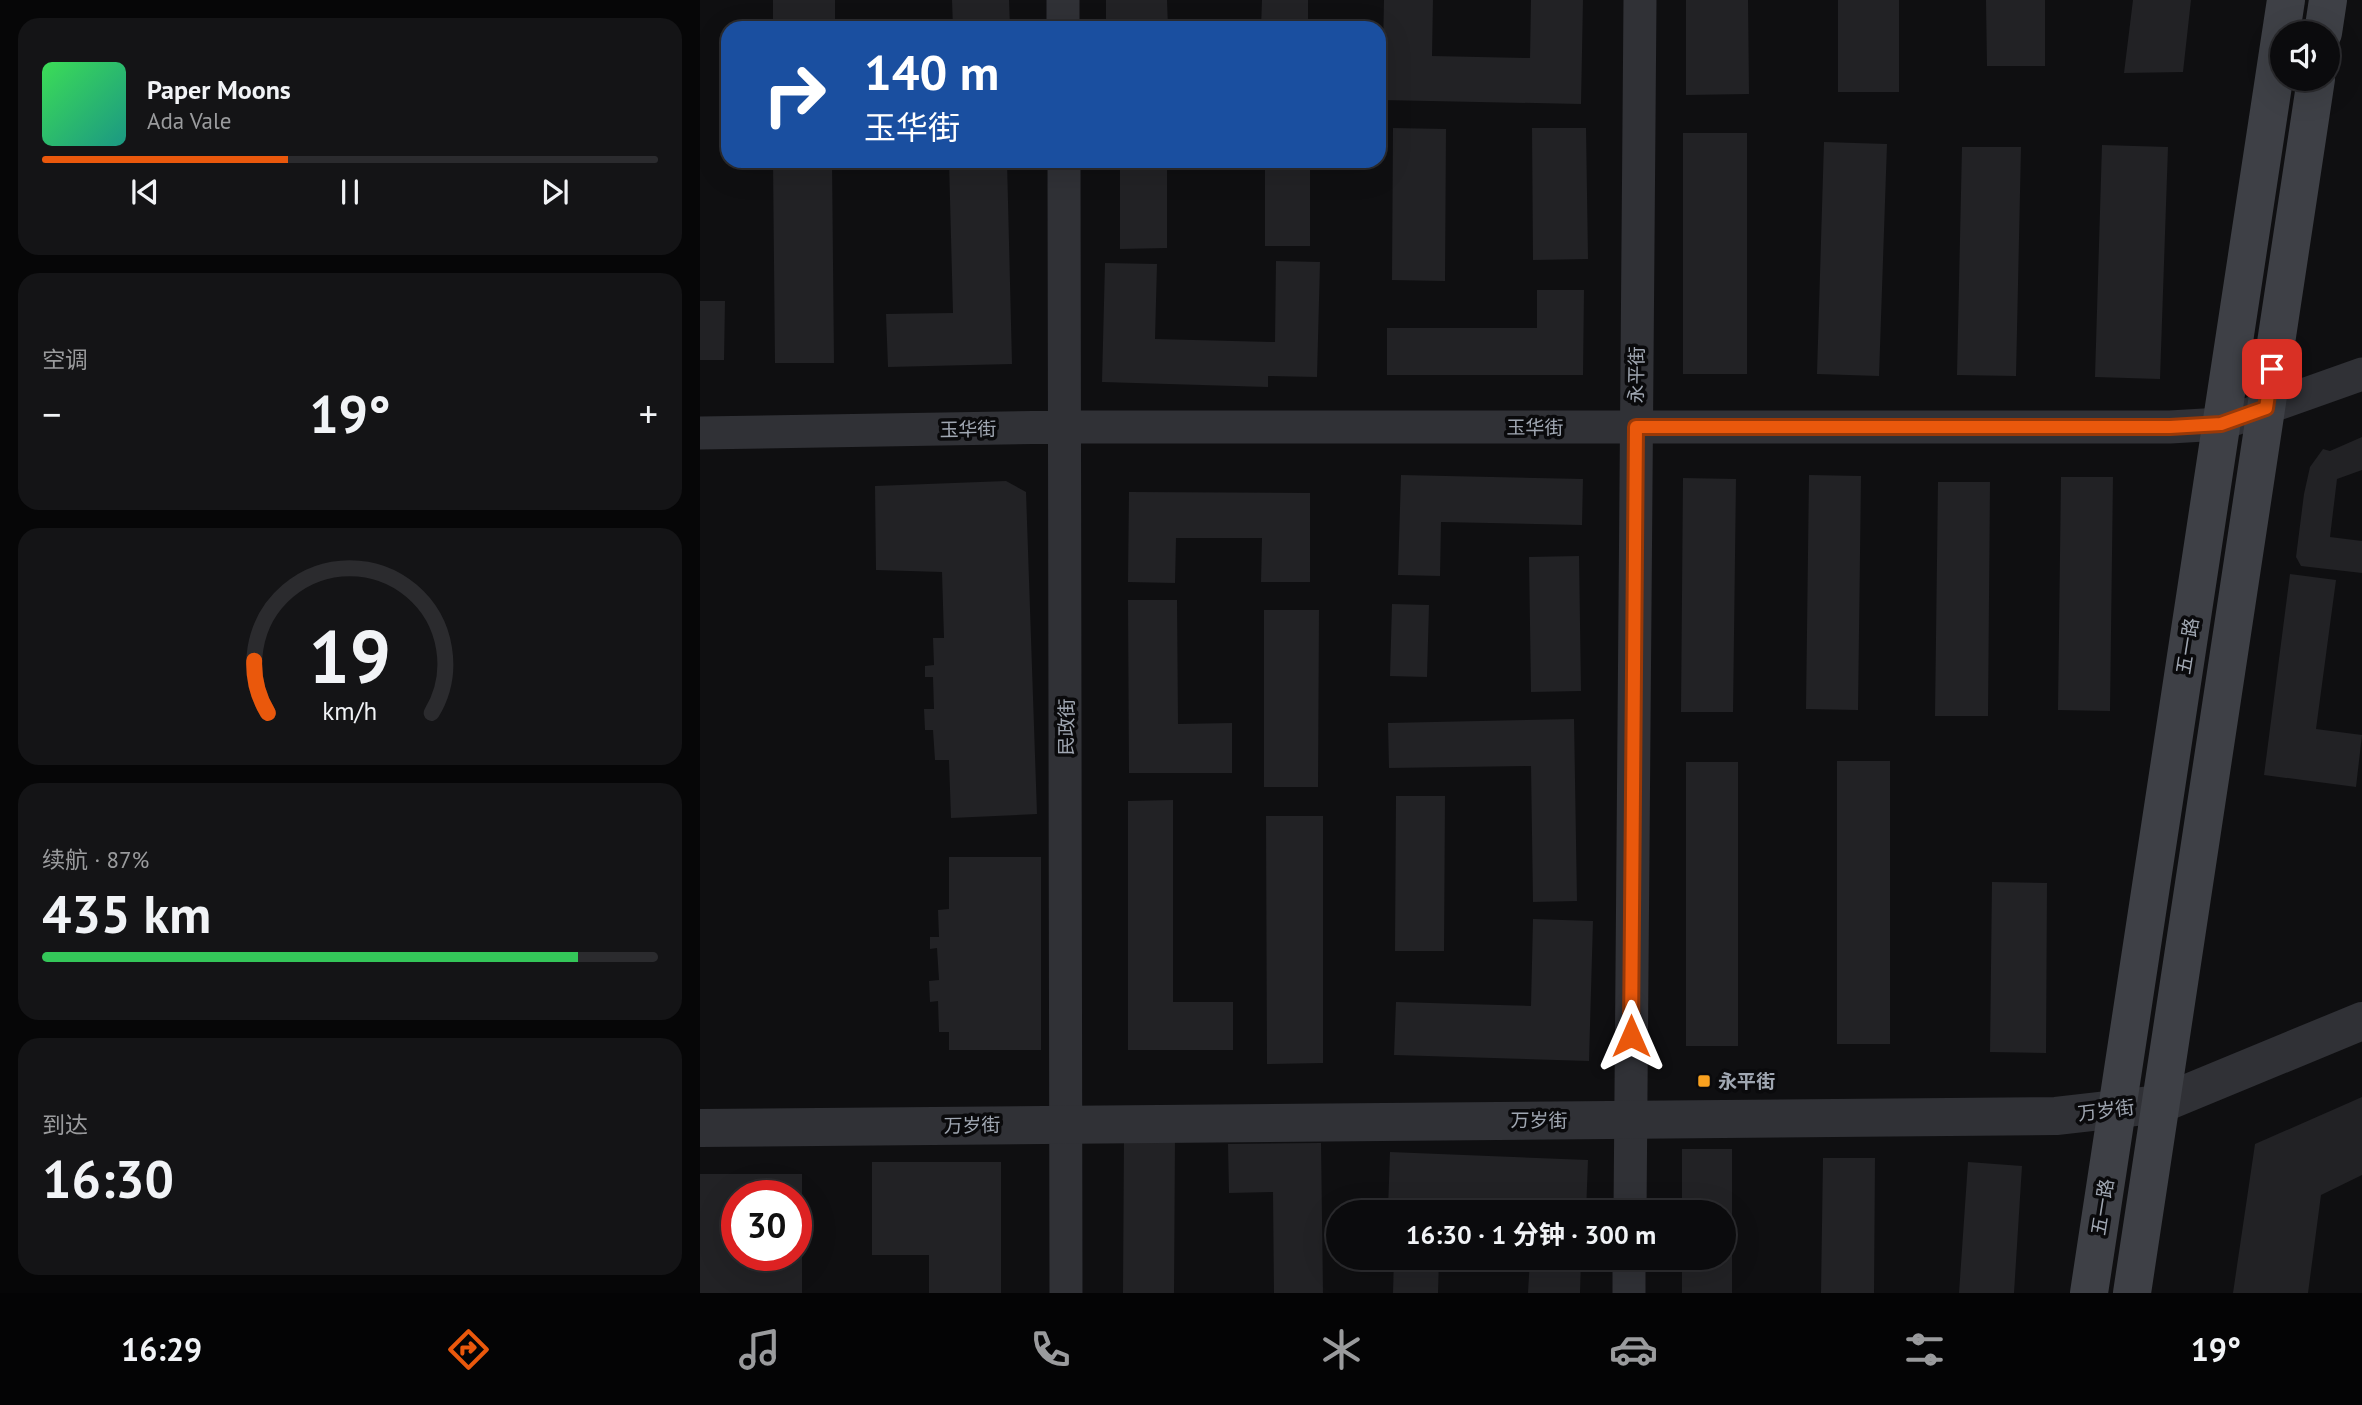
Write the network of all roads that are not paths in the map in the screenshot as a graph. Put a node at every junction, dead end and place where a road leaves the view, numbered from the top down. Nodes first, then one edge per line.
1 (1063, 0) edge
2 (1640, 0) edge
3 (2286, 0) edge
4 (2328, 0) edge
5 (1063, 21) edge
6 (2325, 21) edge
7 (2314, 91) edge
8 (1064, 168) edge
9 (2362, 374) edge
10 (2266, 408) junction
11 (2221, 424) junction
12 (1065, 427) junction
13 (1636, 427) junction
14 (700, 433) edge
15 (2362, 1021) edge
16 (2161, 1104) junction
17 (2117, 1109) junction
18 (1630, 1119) junction
19 (1066, 1124) junction
20 (700, 1128) edge
21 (1630, 1200) edge
22 (1629, 1270) edge
23 (1066, 1293) edge
24 (1629, 1293) edge
25 (2089, 1293) edge
26 (2132, 1293) edge

1 - 5 street
2 - 13 street, 永平街
3 - 11 main road, 五一路
4 - 6 main road
7 - 10 main road
8 - 12 street, 民政街
9 - 10 street, 玉华街
10 - 11 street, 玉华街
10 - 16 main road
11 - 13 street, 玉华街
11 - 17 main road, 五一路
12 - 13 street, 玉华街
12 - 14 street, 玉华街
12 - 19 street, 民政街
13 - 18 street, 永平街
15 - 16 street, 万岁街
16 - 17 street, 万岁街
16 - 26 main road
17 - 18 street, 万岁街
17 - 25 main road, 五一路
18 - 19 street, 万岁街
18 - 21 street, 永平街
19 - 20 street, 万岁街
19 - 23 street, 民政街
22 - 24 street

